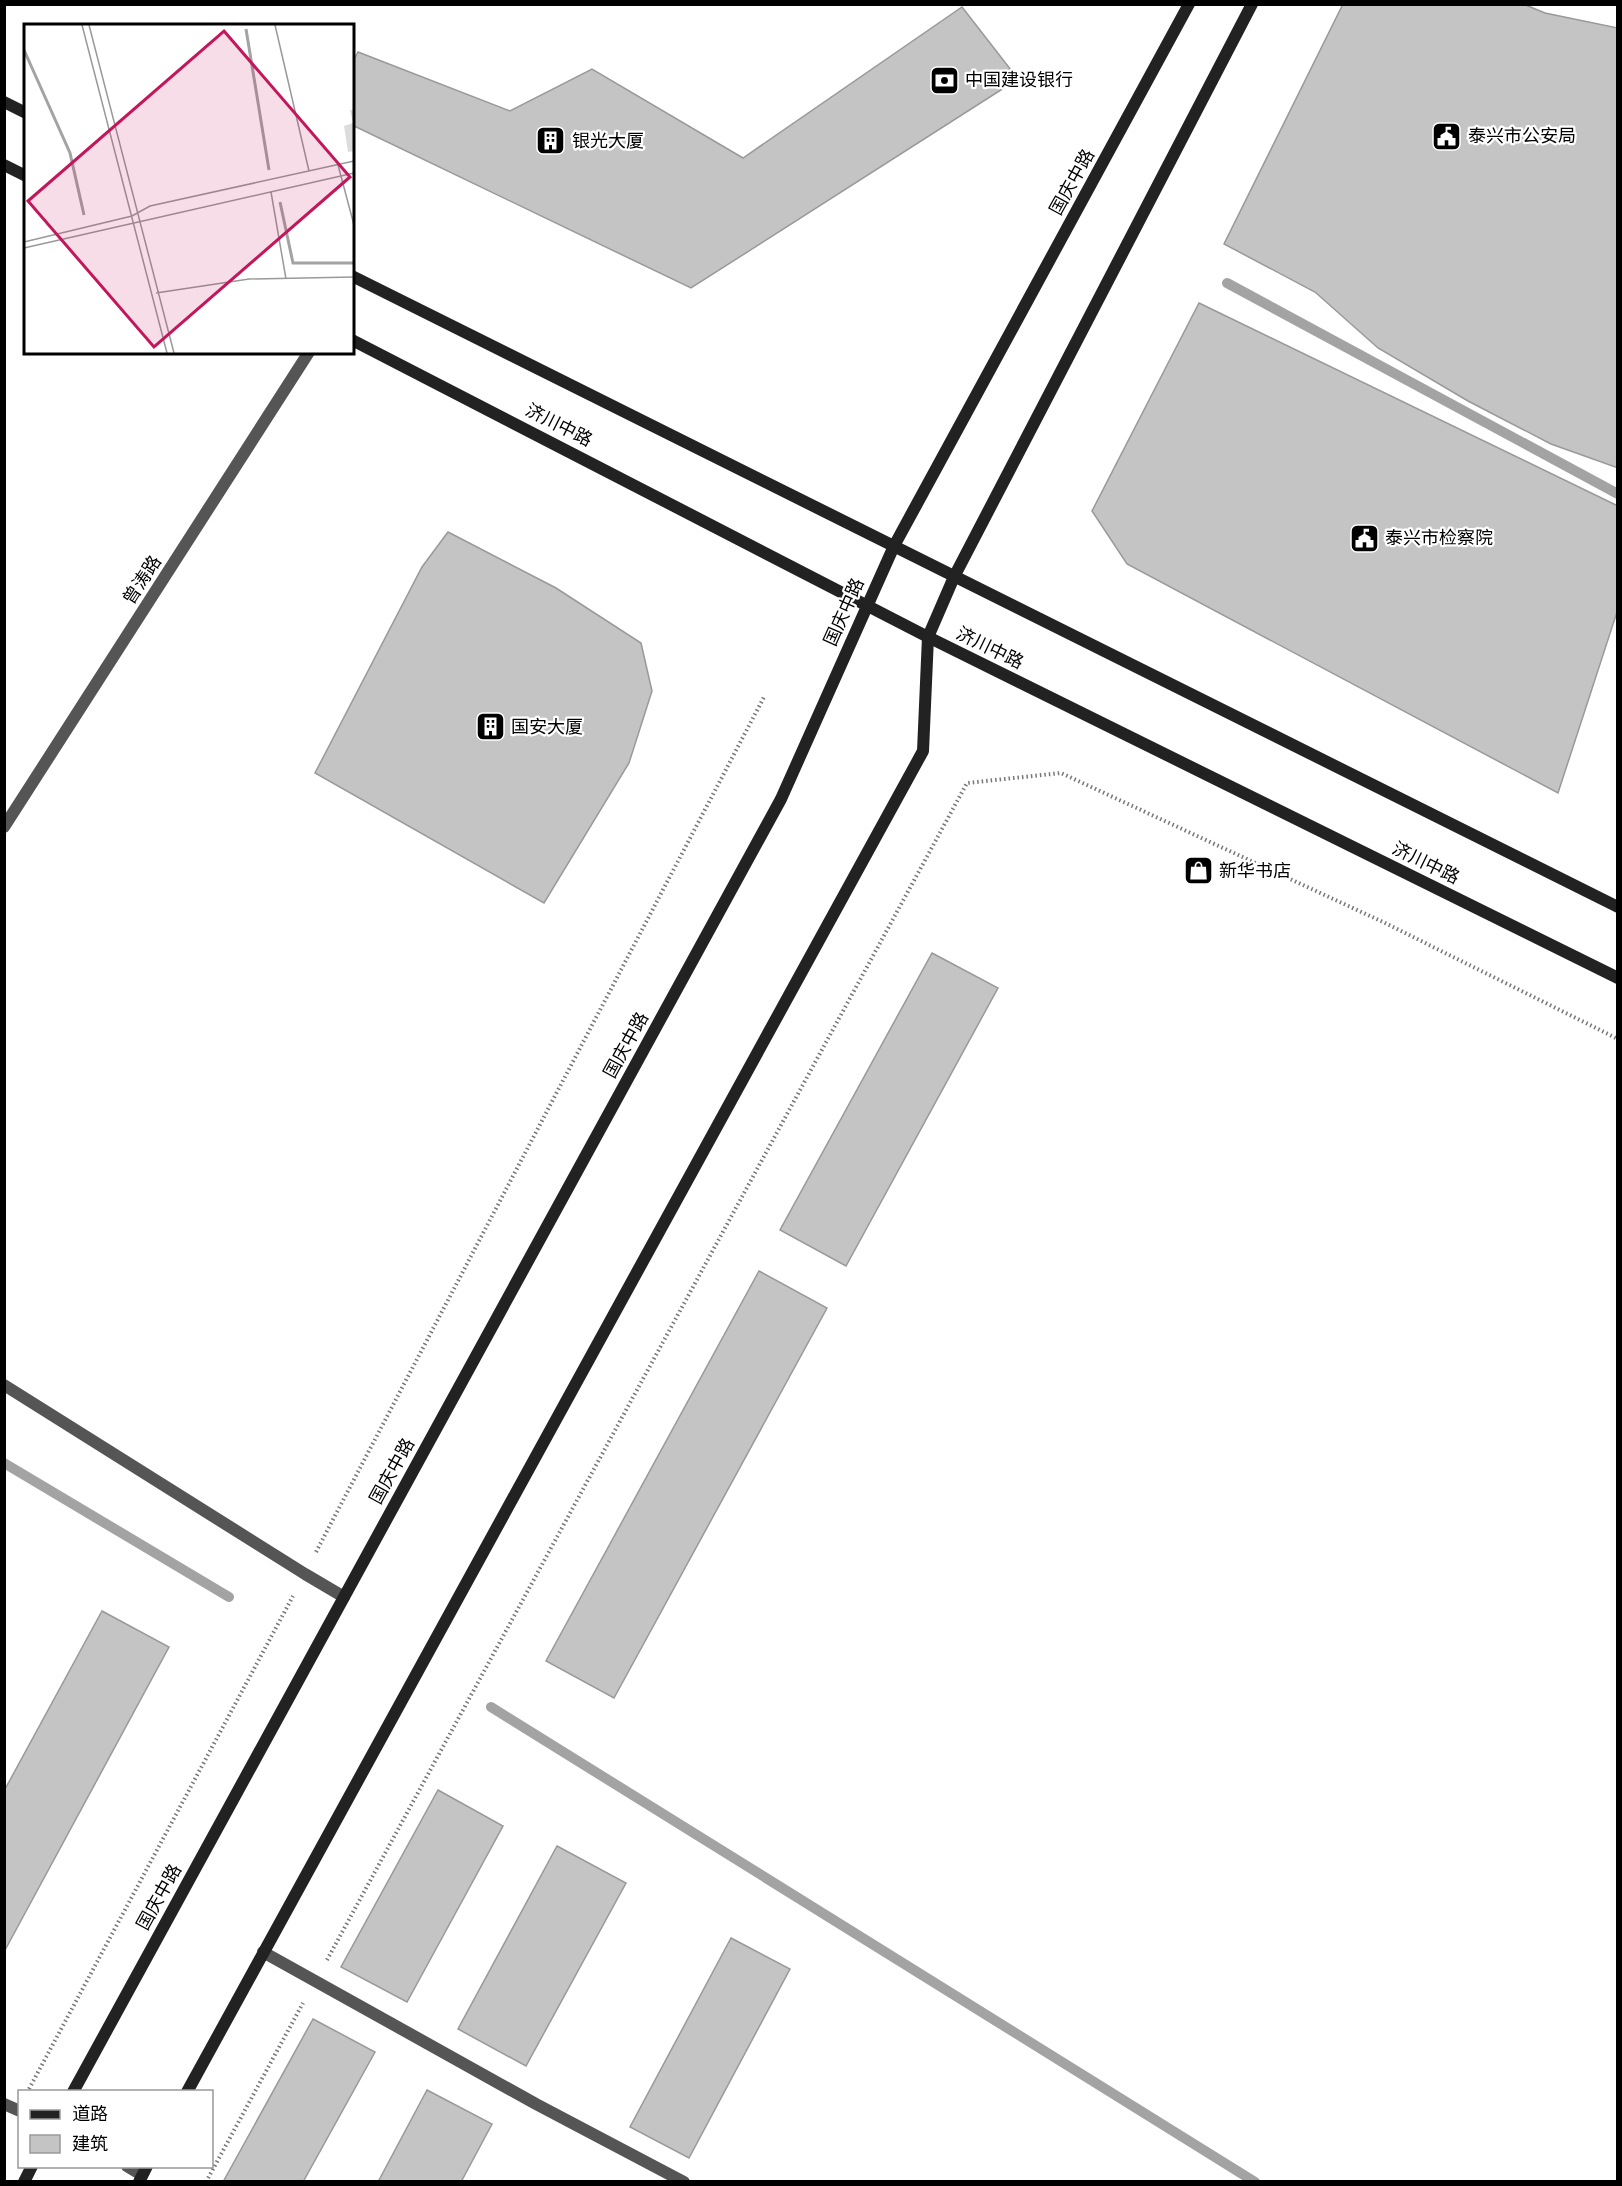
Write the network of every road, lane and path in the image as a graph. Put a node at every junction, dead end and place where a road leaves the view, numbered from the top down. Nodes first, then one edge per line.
1 (1189, 4) edge
2 (1252, 4) edge
3 (4, 102) edge
4 (24, 112) edge
5 (4, 165) edge
6 (24, 175) edge
7 (354, 277) edge
8 (354, 341) edge
9 (308, 354) edge
10 (894, 546) junction
11 (954, 577) junction
12 (867, 605) junction
13 (928, 637) junction
14 (764, 697) dead end
15 (4, 827) edge
16 (1617, 908) edge
17 (1617, 978) edge
18 (1617, 1039) edge
19 (4, 1385) edge
20 (304, 1574) junction
21 (344, 1597) junction
22 (262, 1952) junction
23 (315, 1982) junction
24 (28, 2090) edge
25 (74, 2090) edge
26 (188, 2090) edge
27 (4, 2104) edge
28 (18, 2110) edge
29 (206, 2181) edge
30 (684, 2181) edge

1 - 10 main road, 国庆中路
2 - 11 main road
3 - 4 main road
5 - 6 main road
7 - 10 main road
8 - 12 main road, 济川中路
9 - 15 street, 曾涛路
10 - 11 main road
10 - 12 main road, 国庆中路
11 - 13 main road
11 - 16 main road
12 - 13 main road, 济川中路
12 - 21 main road, 国庆中路
13 - 17 main road, 济川中路
13 - 22 main road
14 - 20 path
18 - 23 path
19 - 20 street
20 - 21 street
20 - 24 path
21 - 25 main road, 国庆中路
22 - 23 street
22 - 26 main road
23 - 29 path
23 - 30 street
27 - 28 street

